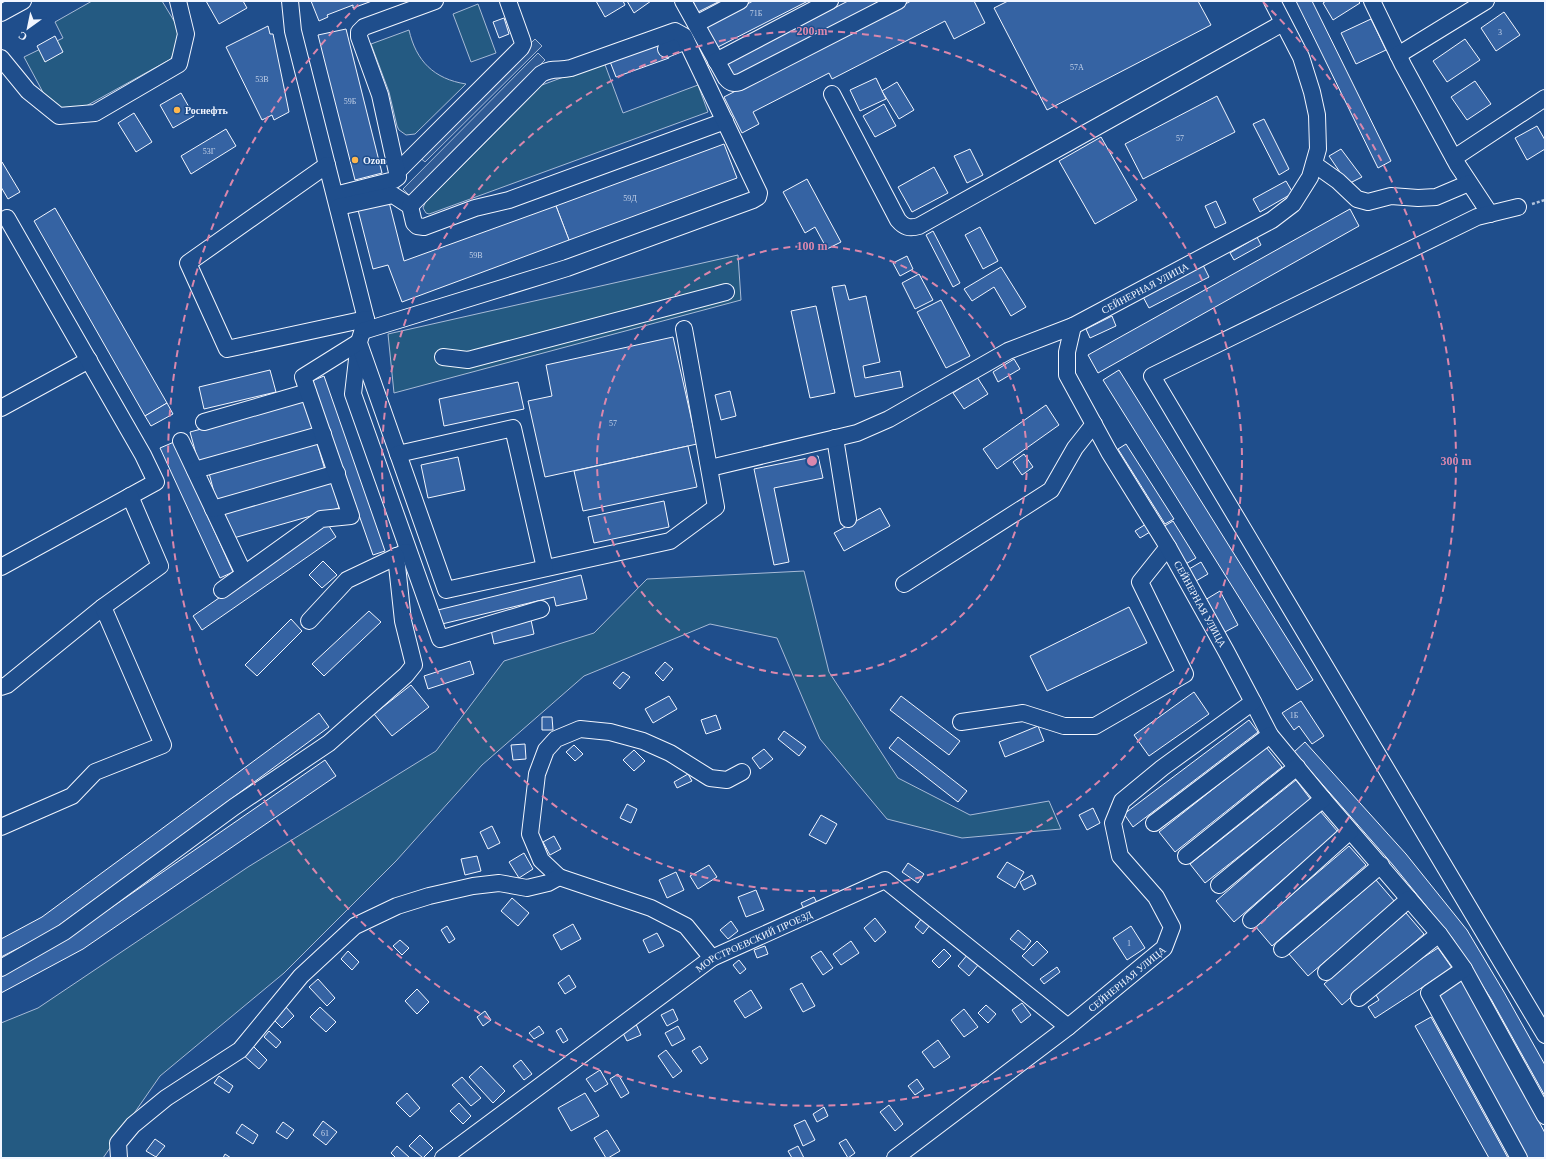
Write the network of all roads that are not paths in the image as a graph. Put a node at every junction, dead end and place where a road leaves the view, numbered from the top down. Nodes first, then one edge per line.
1 (23, 1) edge
2 (178, 1) edge
3 (290, 1) edge
4 (435, 1) edge
5 (508, 1) edge
6 (684, 1) edge
7 (740, 1) edge
8 (830, 1) edge
9 (898, 1) edge
10 (1272, 1) edge
11 (1372, 1) edge
12 (1486, 1) edge
13 (1, 13) edge
14 (1282, 23) junction
15 (696, 24) junction
16 (686, 41) junction
17 (666, 49) dead end
18 (1398, 55) junction
19 (1, 58) edge
20 (716, 61) junction
21 (832, 94) dead end
22 (1545, 98) edge
23 (725, 121) junction
24 (1454, 158) junction
25 (1314, 164) junction
26 (327, 165) junction
27 (398, 171) junction
28 (1469, 182) junction
29 (337, 201) junction
30 (410, 206) junction
31 (1518, 207) dead end
32 (1490, 214) junction
33 (7, 218) dead end
34 (726, 292) dead end
35 (1073, 326) junction
36 (684, 328) dead end
37 (363, 331) junction
38 (443, 357) dead end
39 (89, 360) junction
40 (308, 392) junction
41 (1, 408) edge
42 (204, 422) dead end
43 (1094, 424) junction
44 (323, 434) junction
45 (835, 438) junction
46 (181, 441) dead end
47 (398, 454) junction
48 (710, 468) junction
49 (195, 470) junction
50 (337, 473) junction
51 (130, 496) junction
52 (213, 509) junction
53 (848, 519) dead end
54 (1168, 547) junction
55 (403, 553) junction
56 (1, 567) edge
57 (545, 568) junction
58 (244, 574) junction
59 (904, 584) dead end
60 (222, 590) dead end
61 (103, 607) junction
62 (541, 609) dead end
63 (309, 621) dead end
64 (1, 688) edge
65 (1253, 702) junction
66 (961, 722) dead end
67 (1270, 735) junction
68 (1297, 767) junction
69 (742, 772) dead end
70 (1323, 799) junction
71 (1154, 823) dead end
72 (1, 827) edge
73 (1350, 831) junction
74 (1186, 856) dead end
75 (1381, 865) junction
76 (559, 877) junction
77 (1219, 885) dead end
78 (1409, 899) junction
79 (1250, 920) dead end
80 (1439, 934) junction
81 (1282, 949) dead end
82 (712, 958) junction
83 (1, 968) edge
84 (1464, 969) junction
85 (1326, 972) dead end
86 (1358, 998) dead end
87 (1068, 1027) junction
88 (1545, 1035) edge
89 (1545, 1116) edge
90 (119, 1158) edge
91 (443, 1158) edge
92 (895, 1158) edge
93 (1519, 1158) edge

1 - 13 street
2 - 19 street
3 - 26 street
4 - 27 street
5 - 27 street
6 - 15 street
7 - 15 street
8 - 20 street
9 - 20 street
10 - 14 street, СЕЙНЕРНАЯ УЛИЦА
11 - 18 street
12 - 18 street
14 - 21 street
14 - 25 street, СЕЙНЕРНАЯ УЛИЦА
15 - 20 street
16 - 17 street
16 - 23 street
16 - 30 street
18 - 24 street
22 - 24 street
23 - 30 street
23 - 37 street
24 - 28 street
25 - 28 street
25 - 35 street, СЕЙНЕРНАЯ УЛИЦА
26 - 29 street
26 - 37 street
27 - 29 street
28 - 32 street
29 - 30 street
29 - 37 street
31 - 32 street
32 - 88 street
33 - 39 street
34 - 38 street
35 - 43 street, СЕЙНЕРНАЯ УЛИЦА
35 - 45 street
36 - 48 street
37 - 40 street
37 - 47 street
37 - 55 street
39 - 41 street
39 - 51 street
40 - 42 street
40 - 44 street
43 - 54 street, СЕЙНЕРНАЯ УЛИЦА
43 - 59 street
44 - 49 street
44 - 50 street
45 - 48 street
45 - 53 street
46 - 49 street
47 - 57 street
47 - 57 street
48 - 57 street
49 - 52 street
50 - 52 street
50 - 58 street
51 - 56 street
51 - 61 street
52 - 58 street
54 - 65 street, СЕЙНЕРНАЯ УЛИЦА
54 - 66 street
55 - 62 street
55 - 63 street
55 - 83 street
58 - 60 street
61 - 64 street
61 - 72 street
65 - 67 street
65 - 87 street, СЕЙНЕРНАЯ УЛИЦА
67 - 68 street
67 - 71 street
68 - 70 street
68 - 74 street
69 - 76 street
70 - 73 street
70 - 77 street
73 - 75 street
73 - 79 street
75 - 78 street
75 - 81 street
76 - 82 street
76 - 90 street
78 - 80 street
78 - 85 street
80 - 84 street
80 - 86 street
82 - 87 street, МОРСТРОЕВСКИЙ ПРОЕЗД
82 - 91 street, МОРСТРОЕВСКИЙ ПРОЕЗД
84 - 89 street
84 - 93 street
87 - 92 street, СЕЙНЕРНАЯ УЛИЦА

